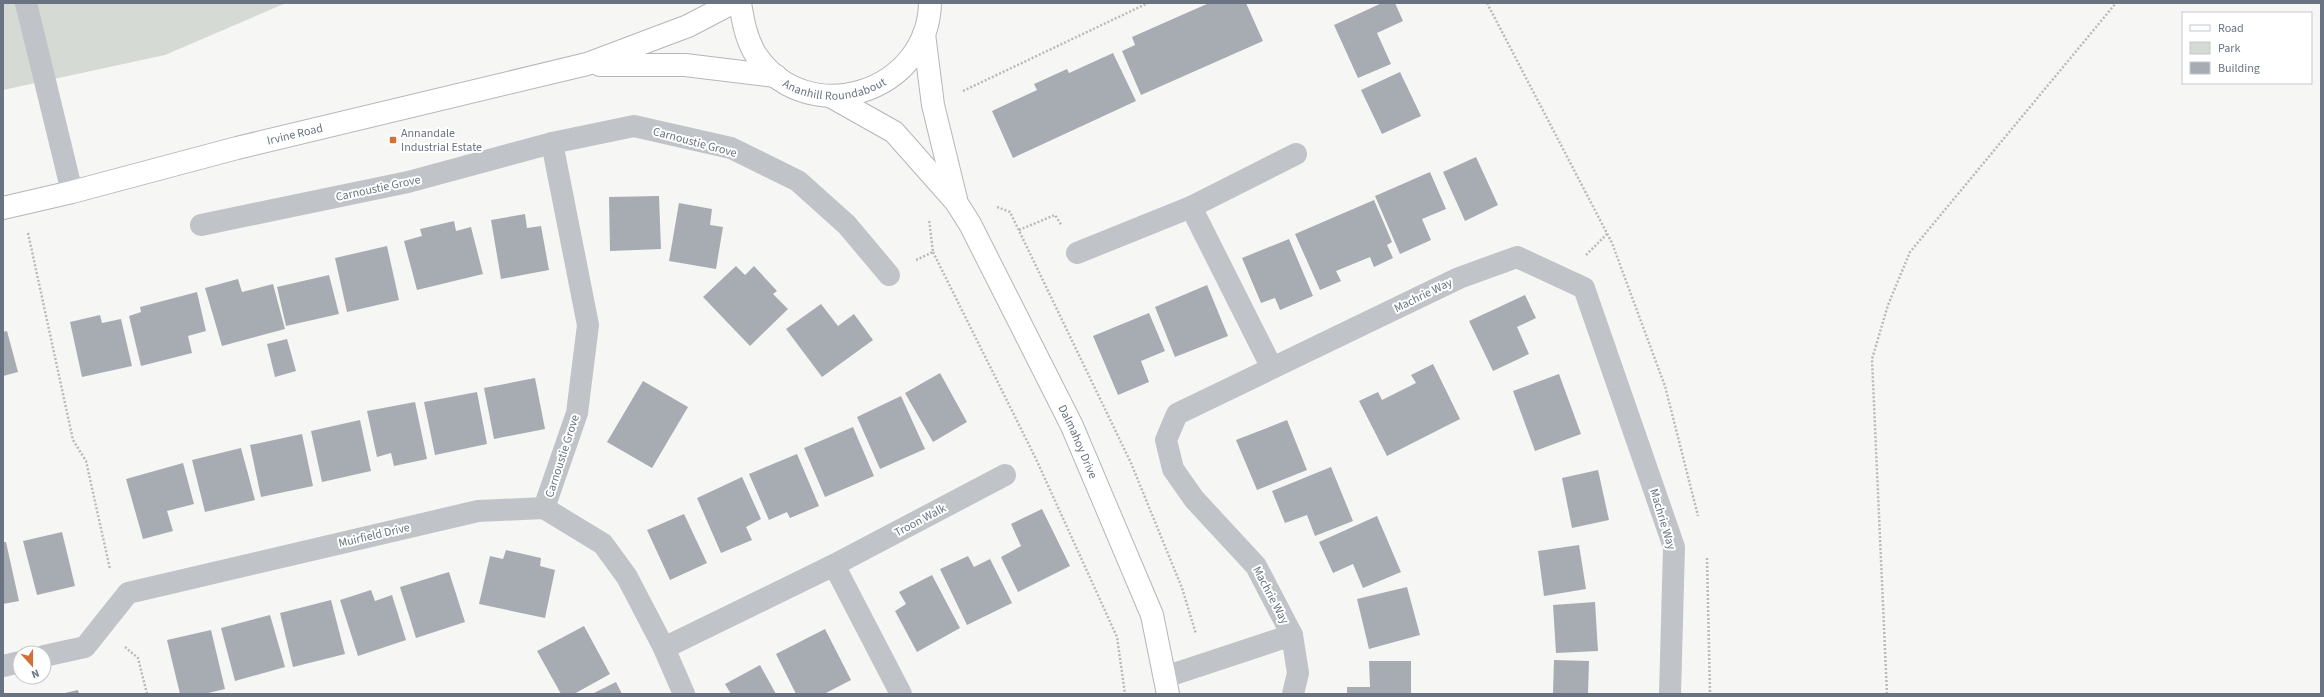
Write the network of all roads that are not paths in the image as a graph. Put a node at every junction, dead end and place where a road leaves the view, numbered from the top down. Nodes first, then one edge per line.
1 (26, 3) edge
2 (732, 3) edge
3 (740, 3) edge
4 (930, 3) edge
5 (924, 34) junction
6 (587, 64) junction
7 (776, 76) junction
8 (830, 96) junction
9 (552, 143) junction
10 (1296, 154) dead end
11 (72, 192) junction
12 (956, 202) junction
13 (12, 206) edge
14 (1191, 207) junction
15 (201, 225) dead end
16 (1077, 253) road end
17 (889, 275) road end
18 (1272, 368) junction
19 (1005, 475) dead end
20 (544, 508) junction
21 (834, 565) junction
22 (1292, 635) junction
23 (664, 648) junction
24 (52, 654) edge
25 (1166, 686) edge
26 (684, 694) edge
27 (901, 694) edge
28 (1293, 694) edge
29 (1670, 694) edge

1 - 11 street
2 - 6 main road
3 - 7 main road, Ananhill Roundabout
4 - 5 main road, Ananhill Roundabout
5 - 8 main road, Ananhill Roundabout
5 - 12 main road
6 - 7 main road
6 - 11 main road, Irvine Road
7 - 8 main road, Ananhill Roundabout
8 - 12 main road
9 - 15 street, Carnoustie Grove
9 - 17 street, Carnoustie Grove
9 - 20 street, Carnoustie Grove
10 - 14 street
11 - 13 main road, Irvine Road
12 - 25 main road, Dalmahoy Drive
14 - 16 street
14 - 18 street
18 - 22 street, Machrie Way
18 - 29 street, Machrie Way
19 - 21 street, Troon Walk
20 - 23 street
20 - 24 street, Muirfield Drive
21 - 23 street, Troon Walk
21 - 27 street
22 - 25 street
22 - 28 street, Machrie Way
23 - 26 street

